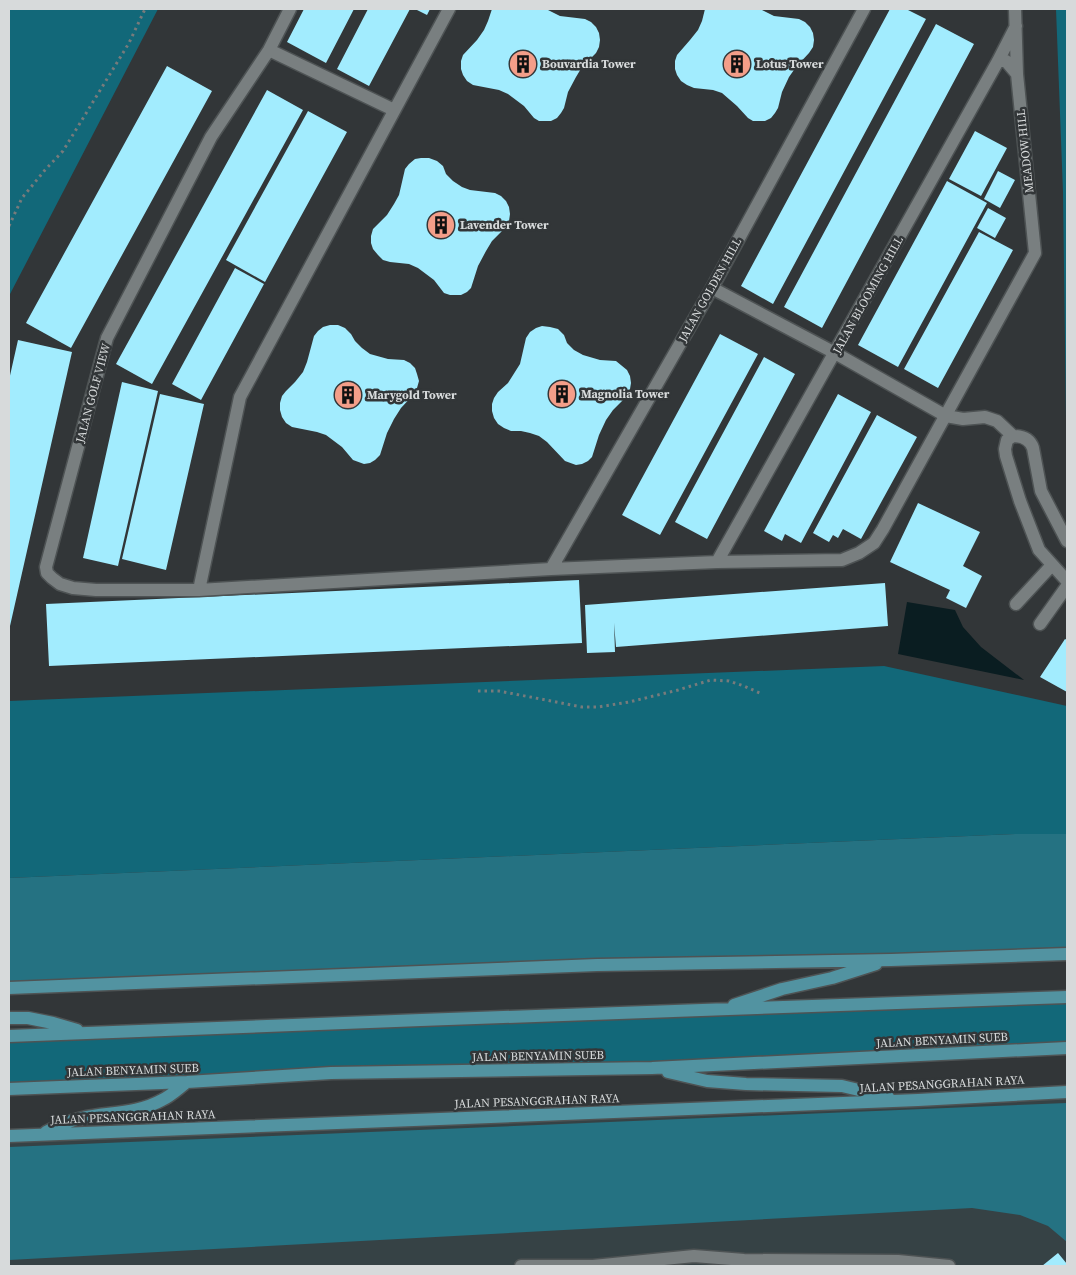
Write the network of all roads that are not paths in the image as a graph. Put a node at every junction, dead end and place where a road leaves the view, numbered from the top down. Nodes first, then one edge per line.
1 (290, 9) edge
2 (449, 9) edge
3 (864, 9) edge
4 (1015, 9) edge
5 (1016, 26) junction
6 (269, 50) junction
7 (998, 62) junction
8 (1017, 74) junction
9 (394, 110) junction
10 (1035, 253) joint
11 (712, 288) junction
12 (835, 353) junction
13 (946, 416) junction
14 (1013, 436) junction
15 (1067, 541) edge
16 (717, 562) junction
17 (1052, 564) junction
18 (551, 569) junction
19 (1067, 581) edge
20 (1067, 586) edge
21 (199, 590) junction
22 (1016, 604) dead end
23 (1040, 624) dead end
24 (1067, 954) edge
25 (891, 960) junction
26 (9, 988) edge
27 (1067, 997) edge
28 (722, 1010) junction
29 (9, 1018) edge
30 (90, 1034) junction
31 (9, 1036) edge
32 (1067, 1048) edge
33 (652, 1068) junction
34 (187, 1082) junction
35 (9, 1088) edge
36 (1067, 1092) edge
37 (900, 1101) junction
38 (41, 1135) junction
39 (9, 1136) edge
40 (744, 1263) edge
41 (898, 1264) edge
42 (521, 1266) edge
43 (949, 1266) edge

1 - 6 street, JALAN GOLF VIEW
2 - 9 street
3 - 11 street, JALAN GOLDEN HILL
4 - 5 street, MEADOW HILL
5 - 7 street, JALAN BLOOMING HILL
5 - 8 street, MEADOW HILL
6 - 9 street
6 - 21 street, JALAN GOLF VIEW
7 - 8 street
7 - 12 street, JALAN BLOOMING HILL
8 - 10 street, MEADOW HILL
9 - 21 street
10 - 13 street, JALAN GOLF VIEW
11 - 12 street
11 - 18 street, JALAN GOLDEN HILL
12 - 13 street
12 - 16 street, JALAN BLOOMING HILL
13 - 14 street
13 - 16 street, JALAN GOLF VIEW
14 - 15 street
14 - 17 street
16 - 18 street, JALAN GOLF VIEW
17 - 19 street
17 - 22 street
18 - 21 street, JALAN GOLF VIEW
20 - 23 street
24 - 25 main road
25 - 26 main road
25 - 28 main road
27 - 28 main road
28 - 30 main road
29 - 30 main road
30 - 31 main road
32 - 33 main road, JALAN BENYAMIN SUEB
33 - 34 main road, JALAN BENYAMIN SUEB
33 - 37 main road
34 - 35 main road, JALAN BENYAMIN SUEB
34 - 38 main road
36 - 37 main road, JALAN PESANGGRAHAN RAYA
37 - 38 main road, JALAN PESANGGRAHAN RAYA
38 - 39 main road, JALAN PESANGGRAHAN RAYA
40 - 41 street
40 - 42 street
41 - 43 street

